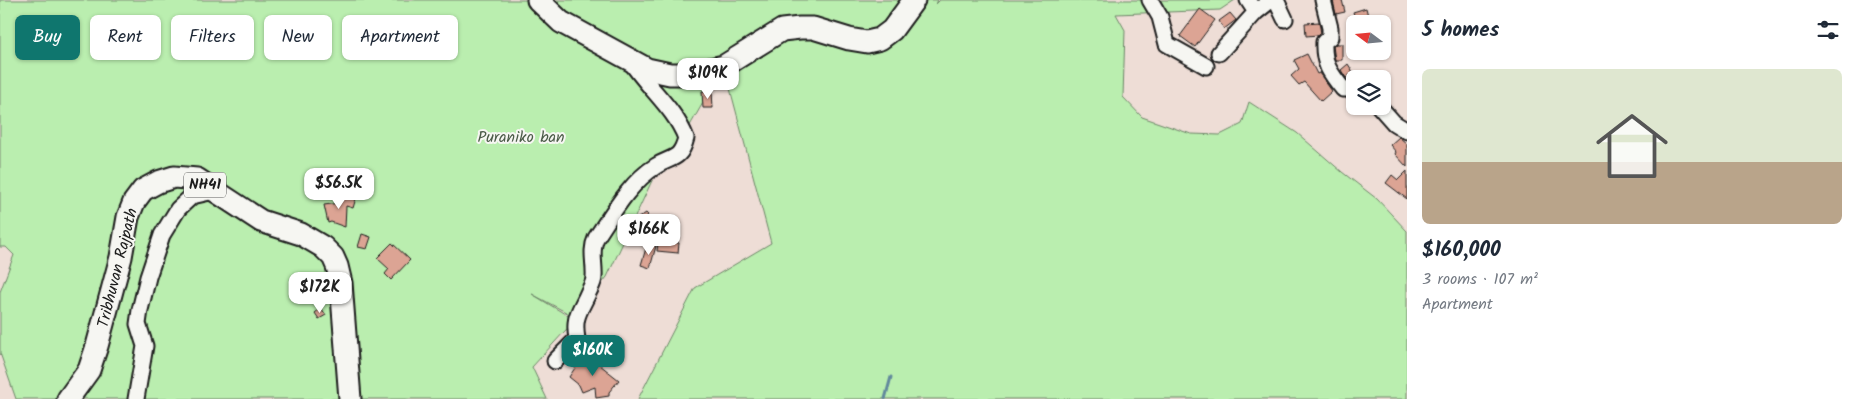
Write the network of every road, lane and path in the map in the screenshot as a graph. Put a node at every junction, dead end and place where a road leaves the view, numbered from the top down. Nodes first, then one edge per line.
1 (538, 0) edge
2 (914, 0) edge
3 (1150, 0) edge
4 (1271, 0) edge
5 (1276, 0) edge
6 (1323, 0) edge
7 (1252, 6) edge
8 (1285, 19) dead end
9 (1218, 53) dead end
10 (628, 59) junction
11 (1206, 66) dead end
12 (1346, 90) edge
13 (1387, 115) edge
14 (1407, 132) edge
15 (214, 191) junction
16 (555, 361) dead end
17 (68, 399) edge
18 (136, 399) edge
19 (350, 399) edge

1 - 10 highway
2 - 10 highway
3 - 11 street
4 - 7 street
5 - 8 street
6 - 12 street
7 - 9 street
10 - 16 street
13 - 14 street
15 - 17 highway, Tribhuvan Rajpath / NH41
15 - 18 street
15 - 19 highway, Tribhuvan Rajpath / NH41

